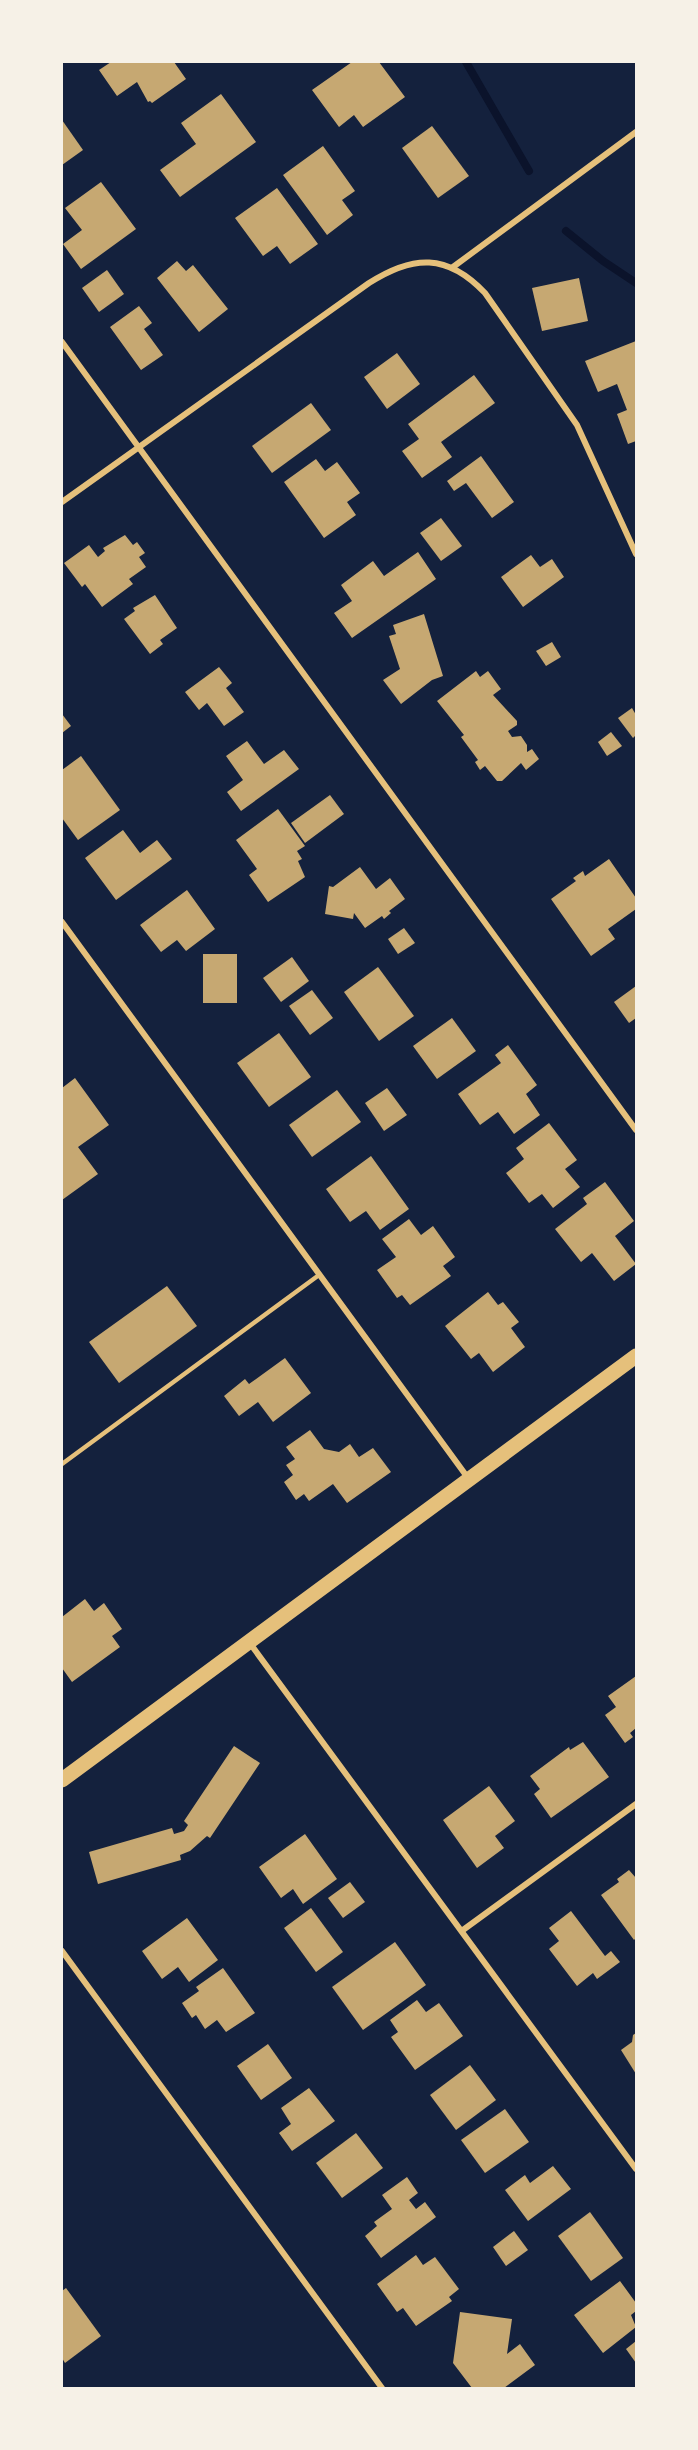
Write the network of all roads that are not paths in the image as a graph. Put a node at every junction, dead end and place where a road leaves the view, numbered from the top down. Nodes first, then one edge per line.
1 (636, 132) edge
2 (453, 267) junction
3 (62, 342) edge
4 (138, 447) junction
5 (62, 502) edge
6 (636, 554) edge
7 (62, 922) edge
8 (636, 1130) edge
9 (319, 1275) junction
10 (636, 1356) edge
11 (62, 1464) edge
12 (468, 1478) junction
13 (248, 1641) junction
14 (64, 1774) edge
15 (636, 1804) edge
16 (463, 1930) junction
17 (62, 1951) edge
18 (636, 2168) edge
19 (382, 2388) edge

1 - 2 street
2 - 4 street
2 - 6 street
3 - 4 street
4 - 5 street
4 - 8 street
7 - 9 street
9 - 11 lane
9 - 12 street
10 - 12 main road
12 - 13 main road
13 - 14 main road
13 - 16 street
15 - 16 street
16 - 18 street
17 - 19 street

